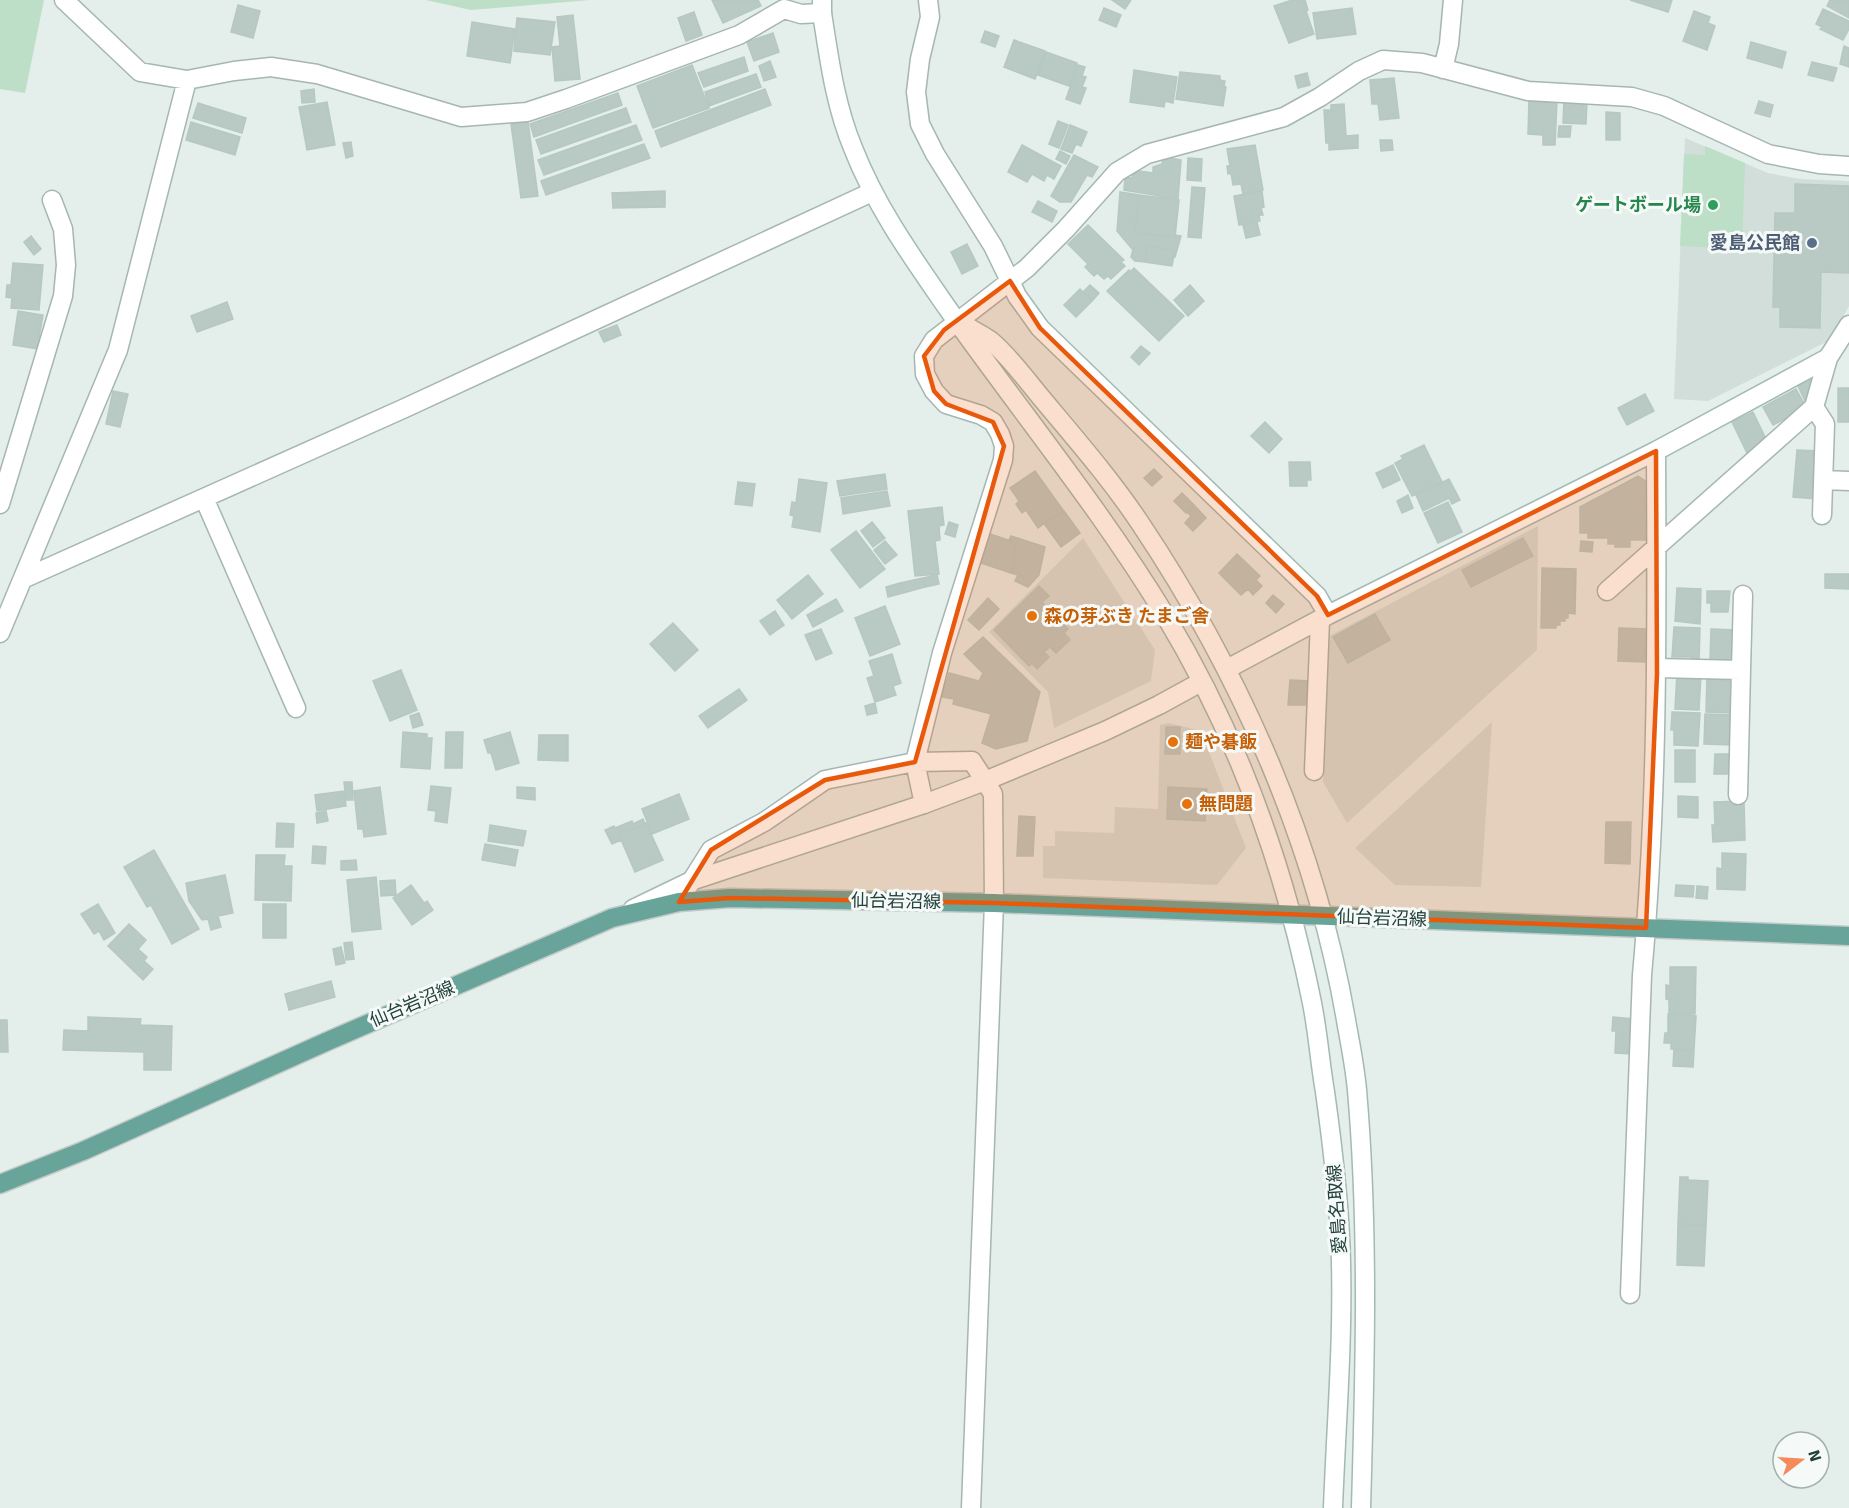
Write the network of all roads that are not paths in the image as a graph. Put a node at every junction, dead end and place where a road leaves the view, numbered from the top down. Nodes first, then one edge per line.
1 (64, 0) edge
2 (928, 0) edge
3 (1453, 0) edge
4 (782, 5) edge
5 (822, 6) edge
6 (1443, 69) junction
7 (187, 80) junction
8 (1849, 166) edge
9 (872, 192) junction
10 (52, 200) dead end
11 (1010, 281) junction
12 (957, 320) junction
13 (1849, 325) edge
14 (1849, 350) edge
15 (1828, 358) junction
16 (1814, 407) junction
17 (1656, 451) junction
18 (1823, 480) junction
19 (1849, 481) edge
20 (204, 498) junction
21 (0, 504) edge
22 (1822, 515) dead end
23 (1656, 546) junction
24 (25, 578) junction
25 (1607, 591) dead end
26 (1743, 595) dead end
27 (1324, 617) junction
28 (0, 633) edge
29 (1657, 668) junction
30 (1227, 669) junction
31 (1742, 670) junction
32 (1202, 682) junction
33 (296, 708) dead end
34 (915, 762) junction
35 (1314, 771) dead end
36 (985, 781) junction
37 (1738, 795) dead end
38 (924, 804) junction
39 (691, 881) junction
40 (679, 902) junction
41 (994, 903) junction
42 (1290, 915) junction
43 (1323, 916) junction
44 (612, 918) junction
45 (1646, 928) junction
46 (1849, 936) edge
47 (0, 1184) edge
48 (1630, 1294) dead end
49 (971, 1508) edge
50 (1333, 1508) edge
51 (1361, 1508) edge

1 - 7 street
2 - 11 street
3 - 6 street
4 - 5 street
4 - 7 street
5 - 9 street, 愛島名取線
6 - 8 street
6 - 11 street
7 - 24 street
9 - 12 street, 愛島名取線
9 - 20 street
10 - 21 street
11 - 12 street
11 - 27 street
12 - 30 street, 愛島名取線
12 - 32 street, 愛島名取線
12 - 34 street
13 - 15 street
14 - 15 street
15 - 16 street
15 - 17 street
16 - 18 street
16 - 23 street
17 - 23 street
17 - 27 street
18 - 19 street
18 - 22 street
20 - 24 street
20 - 33 street
23 - 25 street
23 - 29 street
24 - 28 street
26 - 31 street
27 - 30 street
27 - 35 street
29 - 31 street
29 - 45 street
30 - 43 street, 愛島名取線
31 - 37 street
32 - 36 street
32 - 42 street, 愛島名取線
34 - 36 street
34 - 38 street
34 - 39 street
36 - 38 street
36 - 41 street
38 - 39 street
39 - 40 street
39 - 44 street
40 - 41 main road, 仙台岩沼線
40 - 44 main road, 仙台岩沼線
41 - 42 main road, 仙台岩沼線
41 - 49 street
42 - 43 main road, 仙台岩沼線
42 - 50 street, 愛島名取線
43 - 45 main road, 仙台岩沼線
43 - 51 street, 愛島名取線
44 - 47 main road, 仙台岩沼線
45 - 46 main road, 仙台岩沼線
45 - 48 street

